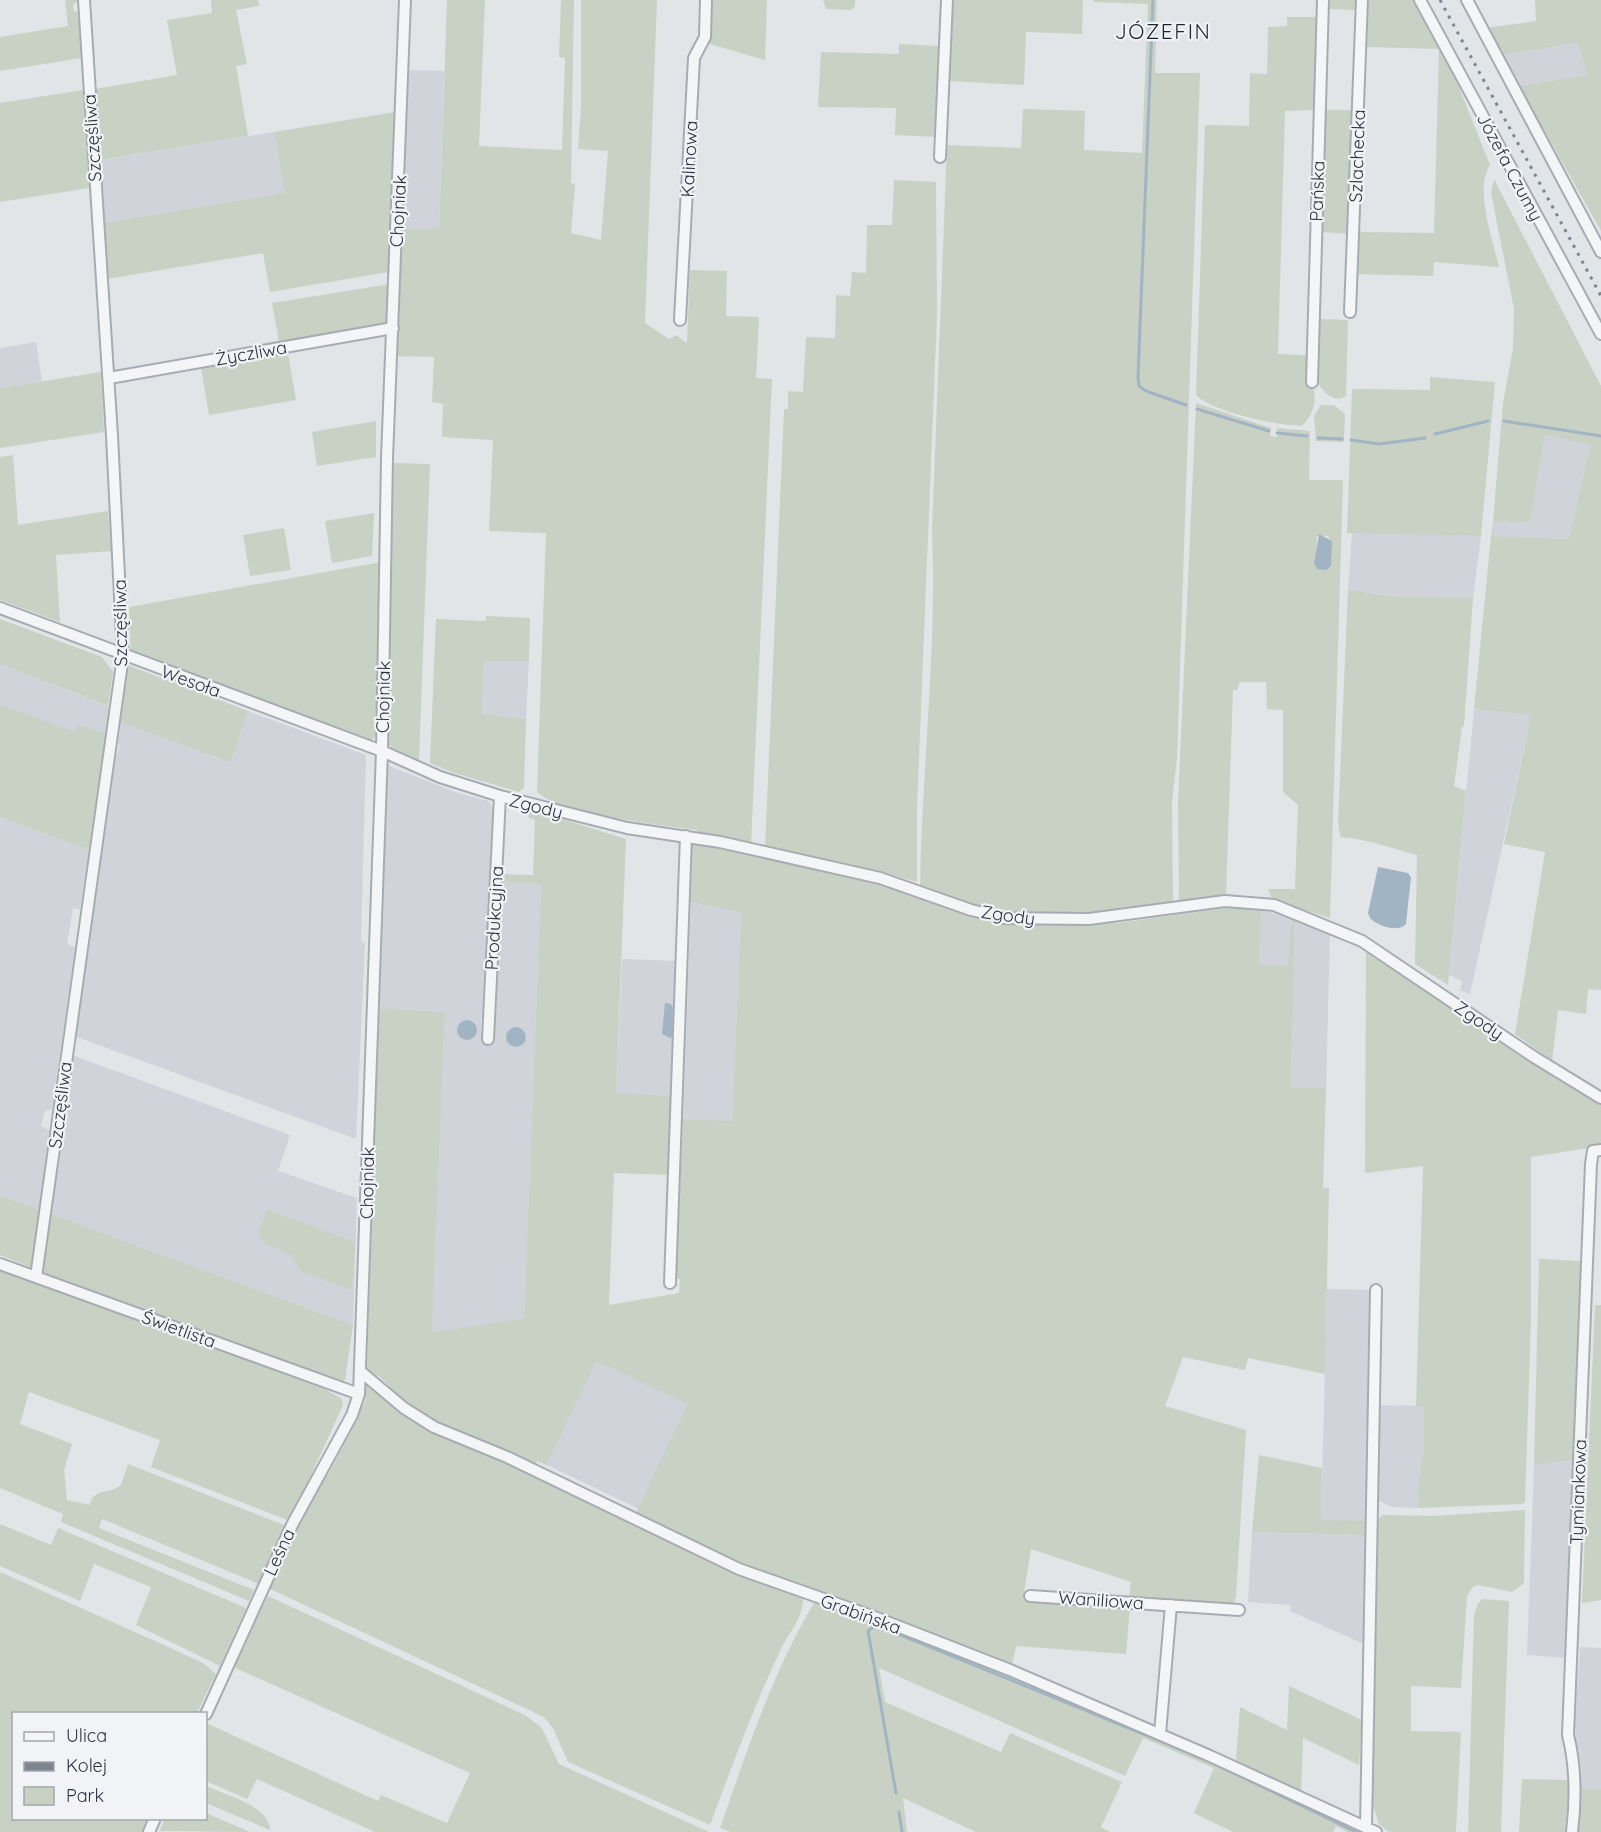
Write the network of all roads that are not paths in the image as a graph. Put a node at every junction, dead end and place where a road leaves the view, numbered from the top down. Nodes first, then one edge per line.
1 (84, 0) edge
2 (405, 0) edge
3 (706, 0) edge
4 (947, 0) edge
5 (1323, 0) edge
6 (1362, 0) edge
7 (1420, 0) edge
8 (1467, 0) edge
9 (940, 157) dead end
10 (1601, 252) edge
11 (1350, 312) dead end
12 (680, 320) dead end
13 (393, 328) junction
14 (1601, 334) edge
15 (109, 378) junction
16 (1312, 382) dead end
17 (0, 608) edge
18 (123, 656) junction
19 (382, 751) junction
20 (500, 796) junction
21 (686, 836) junction
22 (488, 1039) dead end
23 (1601, 1098) edge
24 (1597, 1150) edge
25 (0, 1264) edge
26 (36, 1277) junction
27 (670, 1283) dead end
28 (1376, 1290) dead end
29 (360, 1371) junction
30 (359, 1394) junction
31 (1030, 1596) dead end
32 (1172, 1605) junction
33 (1239, 1610) dead end
34 (207, 1712) edge
35 (1160, 1734) junction
36 (1371, 1830) edge
37 (1572, 1832) edge

1 - 15 street, Szczęśliwa
2 - 13 street, Chojniak
3 - 12 street, Kalinowa
4 - 9 street
5 - 16 street, Pańska
6 - 11 street, Szlachecka
7 - 14 street, Józefa Czumy
8 - 10 street
13 - 15 street, Życzliwa
13 - 19 street, Chojniak
15 - 18 street, Szczęśliwa
17 - 18 street, Wesoła
18 - 19 street, Wesoła
18 - 26 street, Szczęśliwa
19 - 20 street, Zgody
19 - 29 street, Chojniak
20 - 21 street, Zgody
20 - 22 street, Produkcyjna
21 - 23 street, Zgody
21 - 27 street
24 - 37 street, Tymiankowa
25 - 26 street, Świetlista
26 - 30 street, Świetlista
28 - 36 street
29 - 30 street, Chojniak
29 - 35 street, Grabińska
30 - 34 street, Leśna
31 - 32 street, Waniliowa
32 - 33 street, Waniliowa
32 - 35 street
35 - 36 street, Grabińska

